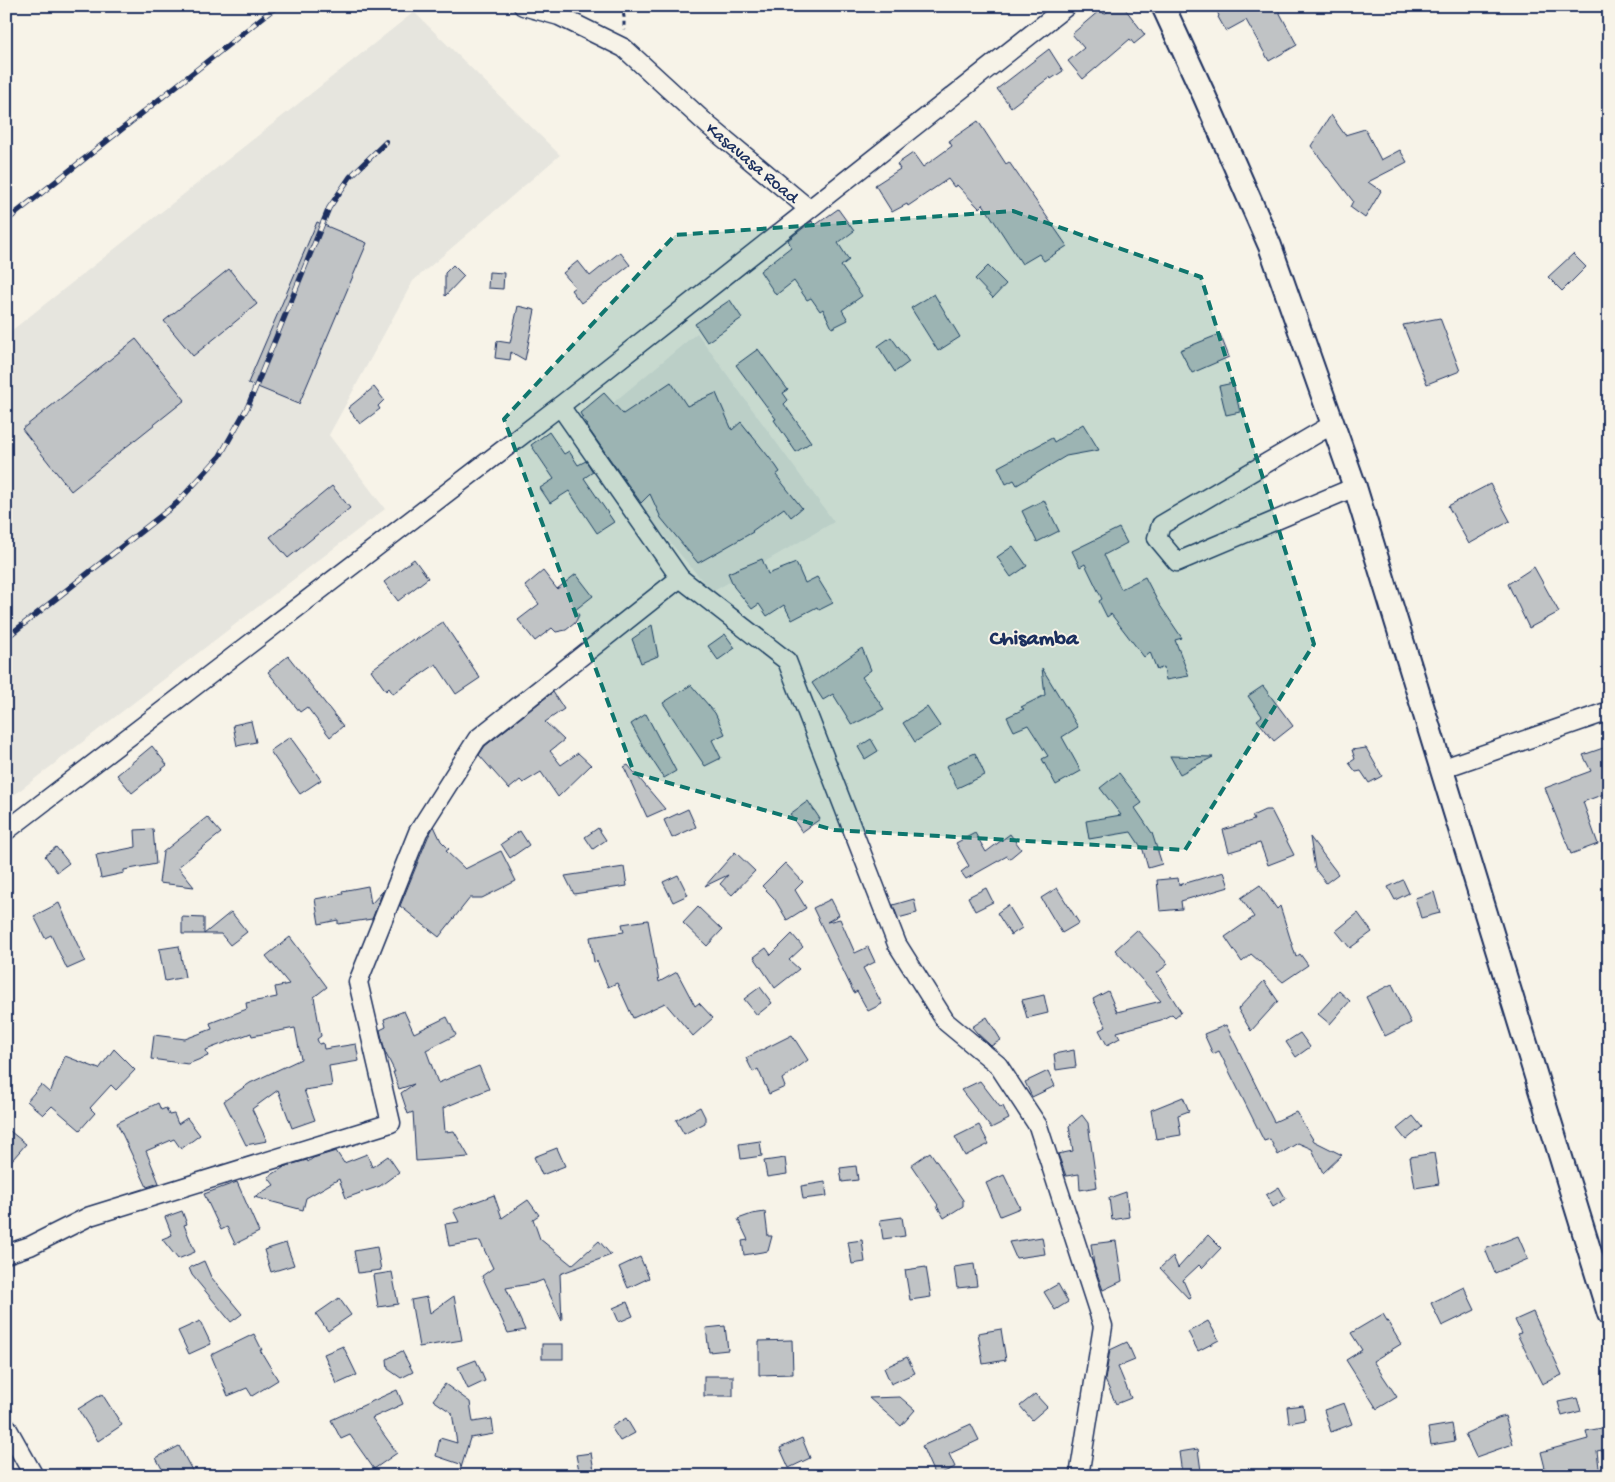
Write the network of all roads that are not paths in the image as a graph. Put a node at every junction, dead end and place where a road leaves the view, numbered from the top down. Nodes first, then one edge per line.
1 (524, 6) edge
2 (1067, 6) edge
3 (1163, 6) edge
4 (809, 209) junction
5 (560, 406) junction
6 (1333, 424) junction
7 (1355, 488) junction
8 (680, 578) junction
9 (1609, 711) edge
10 (1441, 769) junction
11 (6, 831) edge
12 (6, 1254) edge
13 (1609, 1314) edge
14 (6, 1426) edge
15 (34, 1476) edge
16 (1078, 1476) edge

1 - 4 street, Kasavasa Road
2 - 4 street, Kasavasa Road
3 - 6 main road
4 - 5 street
5 - 8 street
5 - 11 street
6 - 7 main road
6 - 7 street
7 - 10 main road
8 - 12 street
8 - 16 street
9 - 10 street
10 - 13 main road
14 - 15 street

